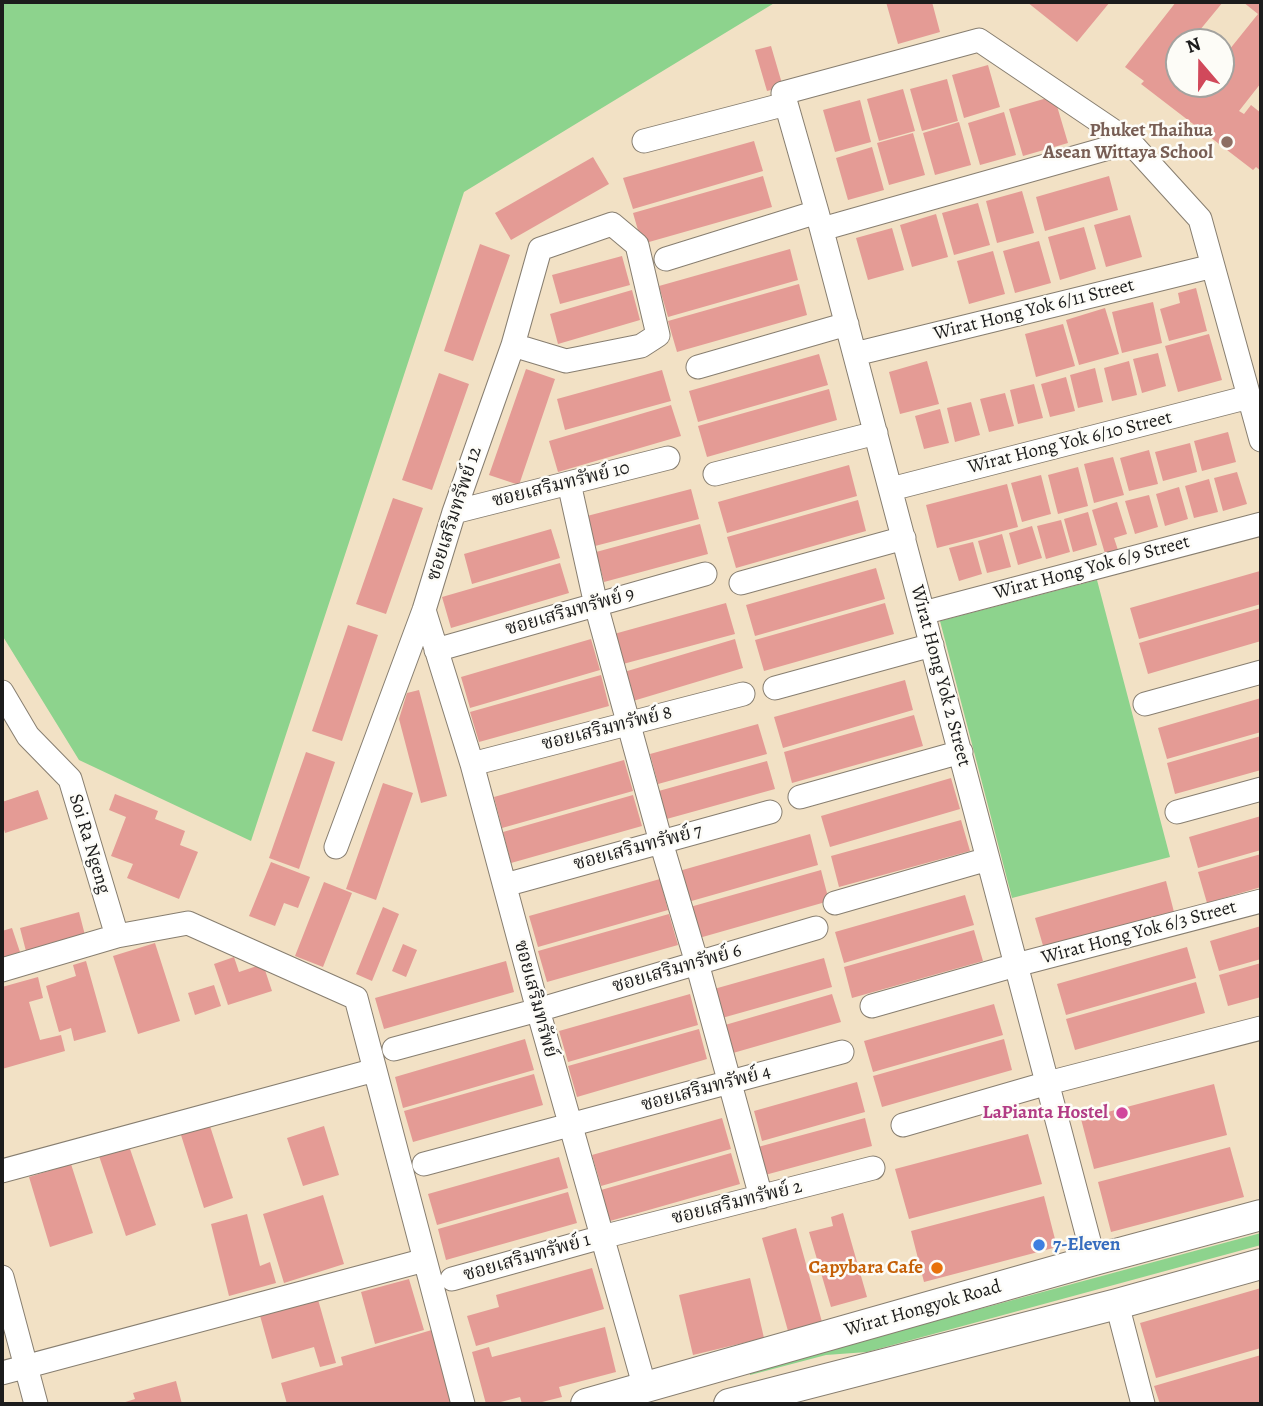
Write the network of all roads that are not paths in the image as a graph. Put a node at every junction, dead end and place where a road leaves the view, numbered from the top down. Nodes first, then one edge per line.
1 (786, 104) junction
2 (644, 141) dead end
3 (1130, 142) junction
4 (820, 220) junction
5 (666, 259) dead end
6 (1213, 266) junction
7 (847, 324) junction
8 (513, 345) junction
9 (855, 354) junction
10 (698, 367) dead end
11 (1249, 397) junction
12 (876, 433) junction
13 (1261, 440) edge
14 (668, 458) dead end
15 (715, 474) dead end
16 (569, 483) junction
17 (891, 489) junction
18 (454, 512) junction
19 (1261, 524) edge
20 (904, 538) junction
21 (705, 574) dead end
22 (741, 583) dead end
23 (596, 605) junction
24 (424, 610) junction
25 (923, 613) junction
26 (932, 645) junction
27 (436, 650) junction
28 (1261, 672) edge
29 (775, 688) dead end
30 (2, 692) edge
31 (743, 694) dead end
32 (1145, 704) dead end
33 (629, 723) junction
34 (961, 752) junction
35 (472, 764) junction
36 (1261, 789) edge
37 (800, 797) dead end
38 (770, 812) dead end
39 (1177, 812) dead end
40 (661, 842) junction
41 (336, 847) dead end
42 (988, 859) junction
43 (505, 884) junction
44 (1261, 901) edge
45 (835, 903) dead end
46 (816, 928) dead end
47 (117, 936) junction
48 (697, 963) junction
49 (1016, 965) junction
50 (2, 970) edge
51 (872, 1006) dead end
52 (538, 1010) junction
53 (1261, 1028) edge
54 (394, 1049) dead end
55 (842, 1052) dead end
56 (375, 1069) junction
57 (729, 1082) junction
58 (1048, 1083) junction
59 (570, 1125) junction
60 (902, 1125) dead end
61 (424, 1164) dead end
62 (873, 1168) dead end
63 (2, 1171) edge
64 (761, 1197) junction
65 (1261, 1215) edge
66 (602, 1237) junction
67 (425, 1260) junction
68 (1094, 1260) junction
69 (1261, 1264) edge
70 (2, 1277) edge
71 (452, 1279) dead end
72 (1117, 1304) junction
73 (734, 1363) junction
74 (26, 1365) junction
75 (2, 1373) edge
76 (645, 1388) junction
77 (737, 1402) edge
78 (36, 1404) edge
79 (463, 1404) edge
80 (586, 1404) edge
81 (1143, 1404) edge

1 - 2 street
1 - 3 street
1 - 4 street, Wirat Hong Yok 2 Street
3 - 4 street
3 - 6 street
4 - 5 street
4 - 7 street, Wirat Hong Yok 2 Street
6 - 9 street, Wirat Hong Yok 6/11 Street
6 - 11 street
7 - 9 street, Wirat Hong Yok 2 Street
7 - 10 street
8 - 8 street, ซอยเสริมทรัพย์ 12
8 - 18 street, ซอยเสริมทรัพย์ 12
9 - 12 street, Wirat Hong Yok 2 Street
11 - 13 street
11 - 17 street, Wirat Hong Yok 6/10 Street
12 - 15 street
12 - 17 street, Wirat Hong Yok 2 Street
14 - 16 street, ซอยเสริมทรัพย์ 10
16 - 18 street, ซอยเสริมทรัพย์ 10
16 - 23 street
17 - 20 street, Wirat Hong Yok 2 Street
18 - 24 street, ซอยเสริมทรัพย์ 12
19 - 25 street, Wirat Hong Yok 6/9 Street
20 - 22 street
20 - 25 street, Wirat Hong Yok 2 Street
21 - 23 street, ซอยเสริมทรัพย์ 9
23 - 27 street, ซอยเสริมทรัพย์ 9
23 - 33 street
24 - 27 street, ซอยเสริมทรัพย์
24 - 41 street, ซอยเสริมทรัพย์ 12
25 - 26 street, Wirat Hong Yok 2 Street
26 - 29 street
26 - 34 street, Wirat Hong Yok 2 Street
27 - 35 street, ซอยเสริมทรัพย์
28 - 32 street
30 - 47 street, Soi Ra Ngeng
31 - 33 street, ซอยเสริมทรัพย์ 8
33 - 35 street, ซอยเสริมทรัพย์ 8
33 - 40 street
34 - 37 street
34 - 42 street, Wirat Hong Yok 2 Street
35 - 43 street, ซอยเสริมทรัพย์
36 - 39 street
38 - 40 street, ซอยเสริมทรัพย์ 7
40 - 43 street, ซอยเสริมทรัพย์ 7
40 - 48 street
42 - 45 street
42 - 49 street, Wirat Hong Yok 2 Street
43 - 52 street, ซอยเสริมทรัพย์
44 - 49 street, Wirat Hong Yok 6/3 Street
46 - 48 street, ซอยเสริมทรัพย์ 6
47 - 50 street
47 - 56 street
48 - 52 street, ซอยเสริมทรัพย์ 6
48 - 57 street
49 - 51 street, Wirat Hong Yok 6/3 Street
49 - 58 street, Wirat Hong Yok 2 Street
52 - 54 street, ซอยเสริมทรัพย์ 6
52 - 59 street, ซอยเสริมทรัพย์
53 - 58 street
55 - 57 street, ซอยเสริมทรัพย์ 4
56 - 63 street
56 - 67 street
57 - 59 street, ซอยเสริมทรัพย์ 4
57 - 64 street
58 - 60 street
58 - 68 street, Wirat Hong Yok 2 Street
59 - 61 street, ซอยเสริมทรัพย์ 4
59 - 66 street, ซอยเสริมทรัพย์
62 - 64 street, ซอยเสริมทรัพย์ 2
64 - 66 street, ซอยเสริมทรัพย์ 2
65 - 68 main road, Wirat Hongyok Road
66 - 71 street, ซอยเสริมทรัพย์ 1
66 - 76 street, ซอยเสริมทรัพย์
67 - 74 street
67 - 79 street
68 - 73 main road, Wirat Hongyok Road
69 - 72 main road
70 - 74 street
72 - 77 main road
72 - 81 street
73 - 76 main road, Wirat Hongyok Road
73 - 77 main road
74 - 75 street
74 - 78 street
76 - 80 main road, Wirat Hongyok Road

